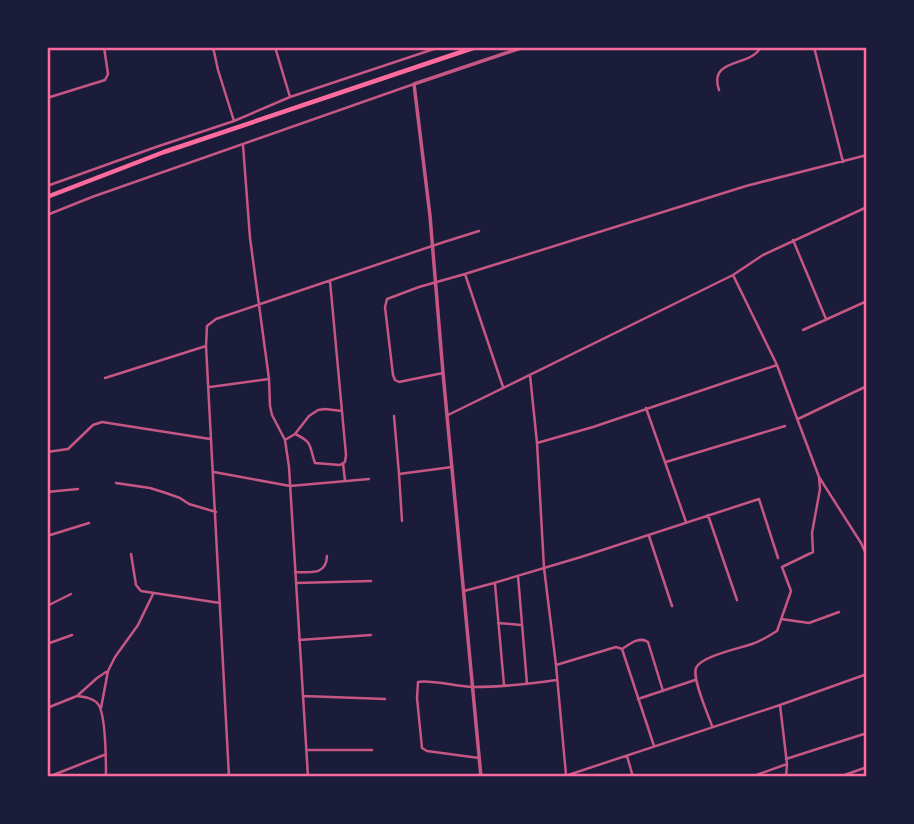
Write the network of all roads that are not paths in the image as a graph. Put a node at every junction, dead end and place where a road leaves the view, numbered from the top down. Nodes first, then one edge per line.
1 (104, 47) edge
2 (213, 47) edge
3 (275, 47) edge
4 (440, 47) edge
5 (476, 47) edge
6 (524, 47) edge
7 (761, 47) edge
8 (814, 47) edge
9 (414, 85) junction
10 (719, 90) dead end
11 (47, 97) edge
12 (290, 97) junction
13 (234, 121) junction
14 (243, 145) junction
15 (867, 155) edge
16 (844, 162) junction
17 (47, 186) edge
18 (47, 197) edge
19 (867, 207) edge
20 (47, 215) edge
21 (479, 232) dead end
22 (793, 240) junction
23 (432, 246) junction
24 (465, 274) junction
25 (733, 275) junction
26 (330, 281) junction
27 (436, 282) junction
28 (867, 301) edge
29 (260, 304) junction
30 (826, 319) junction
31 (803, 330) dead end
32 (206, 346) junction
33 (777, 365) junction
34 (443, 373) junction
35 (530, 375) junction
36 (105, 378) dead end
37 (269, 379) junction
38 (867, 386) edge
39 (209, 387) junction
40 (503, 387) junction
41 (646, 408) junction
42 (342, 411) junction
43 (448, 415) junction
44 (394, 416) dead end
45 (798, 419) junction
46 (785, 426) dead end
47 (295, 434) junction
48 (211, 439) junction
49 (285, 440) junction
50 (537, 443) junction
51 (47, 452) edge
52 (666, 462) junction
53 (343, 463) junction
54 (453, 467) junction
55 (214, 472) junction
56 (399, 474) junction
57 (819, 477) junction
58 (369, 479) dead end
59 (345, 482) junction
60 (116, 484) dead end
61 (290, 486) junction
62 (78, 489) dead end
63 (47, 492) edge
64 (216, 512) junction
65 (708, 515) junction
66 (47, 521) edge
67 (402, 521) dead end
68 (686, 522) junction
69 (89, 523) dead end
70 (649, 535) junction
71 (867, 540) edge
72 (861, 543) junction
73 (131, 554) dead end
74 (327, 556) dead end
75 (867, 556) edge
76 (778, 558) dead end
77 (544, 568) junction
78 (295, 572) junction
79 (518, 576) junction
80 (371, 580) dead end
81 (296, 583) junction
82 (495, 583) junction
83 (464, 591) junction
84 (71, 594) dead end
85 (153, 594) junction
86 (737, 600) dead end
87 (220, 603) junction
88 (47, 606) edge
89 (672, 606) dead end
90 (839, 612) dead end
91 (781, 619) junction
92 (498, 624) junction
93 (522, 625) junction
94 (72, 635) dead end
95 (371, 635) dead end
96 (299, 640) junction
97 (47, 644) edge
98 (622, 649) junction
99 (556, 665) junction
100 (108, 671) junction
101 (867, 674) edge
102 (696, 679) junction
103 (556, 680) junction
104 (527, 684) junction
105 (504, 685) junction
106 (473, 687) junction
107 (663, 691) junction
108 (77, 696) junction
109 (303, 696) junction
110 (386, 699) dead end
111 (638, 699) junction
112 (780, 705) junction
113 (47, 708) edge
114 (100, 708) junction
115 (712, 726) junction
116 (867, 733) edge
117 (654, 746) junction
118 (307, 750) junction
119 (372, 750) dead end
120 (105, 754) junction
121 (627, 756) junction
122 (479, 758) junction
123 (786, 761) junction
124 (867, 767) edge
125 (564, 776) edge
126 (48, 777) edge
127 (106, 777) edge
128 (229, 777) edge
129 (308, 777) edge
130 (481, 777) edge
131 (633, 777) edge
132 (751, 777) edge
133 (786, 777) edge
134 (839, 777) edge

1 - 11 street
2 - 13 street
3 - 12 street
4 - 12 street
5 - 18 highway
6 - 9 street
7 - 10 street
8 - 16 street
9 - 14 street
9 - 23 street
12 - 13 street
13 - 17 street
14 - 20 street
14 - 29 street
15 - 16 street
16 - 24 street
19 - 22 street
21 - 23 street
22 - 25 street
22 - 30 street
23 - 26 street
23 - 27 street
24 - 27 street
24 - 40 street
25 - 33 street
25 - 35 street
26 - 29 street
26 - 42 street
27 - 34 street
27 - 34 street
28 - 30 street
29 - 32 street
29 - 37 street
30 - 31 street
32 - 36 street
32 - 39 street
33 - 41 street
33 - 45 street
34 - 43 street
35 - 40 street
35 - 50 street
37 - 39 street
37 - 49 street
38 - 45 street
39 - 48 street
40 - 43 street
41 - 50 street
41 - 52 street
42 - 47 street
42 - 53 street
43 - 54 street
44 - 56 street
45 - 57 street
46 - 52 street
47 - 49 street
47 - 53 street
48 - 51 street
48 - 55 street
49 - 61 street
50 - 77 street
52 - 68 street
53 - 59 street
54 - 56 street
54 - 83 street
55 - 61 street
55 - 64 street
56 - 67 street
57 - 72 street
57 - 91 street
58 - 59 street
59 - 61 street
60 - 64 street
61 - 78 street
62 - 63 street
64 - 87 street
65 - 68 street
65 - 76 street
65 - 86 street
66 - 69 street
68 - 70 street
70 - 77 street
70 - 89 street
71 - 72 street
72 - 75 street
73 - 85 street
74 - 78 street
77 - 79 street
77 - 99 street
78 - 81 street
79 - 82 street
79 - 93 street
80 - 81 street
81 - 96 street
82 - 83 street
82 - 92 street
83 - 106 street
84 - 88 street
85 - 87 street
85 - 100 street
87 - 128 street
90 - 91 street
91 - 102 street
92 - 93 street
92 - 105 street
93 - 104 street
94 - 97 street
95 - 96 street
96 - 109 street
98 - 99 street
98 - 107 street
98 - 111 street
99 - 103 street
100 - 108 street
100 - 114 street
101 - 112 street
102 - 107 street
102 - 115 street
103 - 104 street
103 - 125 street
104 - 105 street
105 - 106 street
106 - 122 street
106 - 122 street
107 - 111 street
108 - 113 street
108 - 114 street
109 - 110 street
109 - 118 street
111 - 117 street
112 - 115 street
112 - 123 street
114 - 120 street
115 - 117 street
116 - 123 street
117 - 121 street
118 - 119 street
118 - 129 street
120 - 126 street
120 - 127 street
121 - 125 street
121 - 131 street
122 - 130 street
123 - 132 street
123 - 133 street
124 - 134 street

